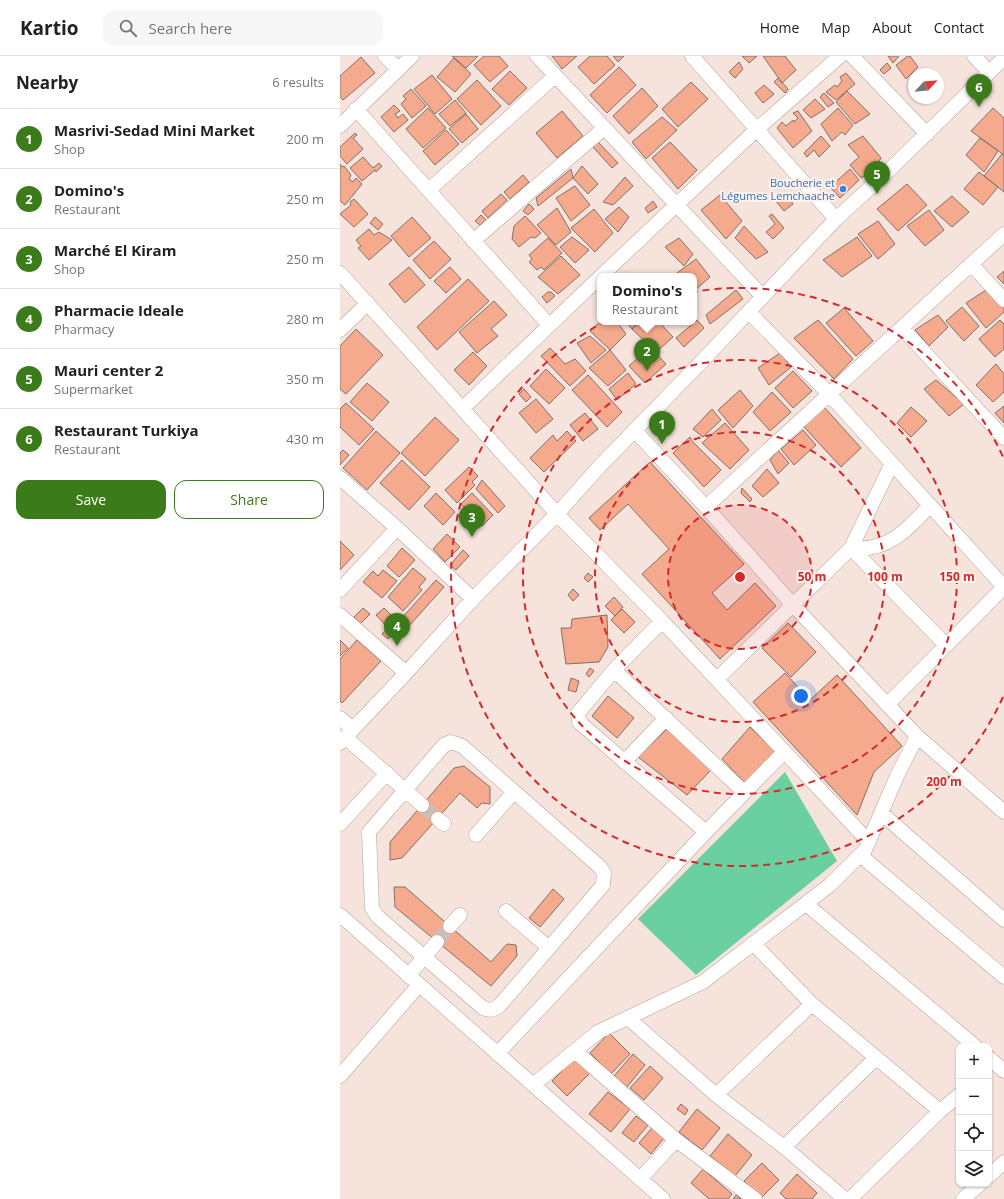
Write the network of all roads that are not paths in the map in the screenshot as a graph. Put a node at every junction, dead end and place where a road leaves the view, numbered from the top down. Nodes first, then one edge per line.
1 (385, 56) edge
2 (412, 56) edge
3 (537, 56) edge
4 (692, 56) edge
5 (840, 56) edge
6 (852, 56) edge
7 (974, 56) edge
8 (1004, 58) edge
9 (397, 68) junction
10 (989, 72) junction
11 (555, 76) junction
12 (356, 109) junction
13 (340, 126) edge
14 (603, 129) junction
15 (756, 130) junction
16 (927, 134) junction
17 (430, 189) junction
18 (676, 206) junction
19 (836, 220) junction
20 (1004, 234) edge
21 (472, 241) junction
22 (972, 264) junction
23 (340, 273) edge
24 (604, 273) edge
25 (597, 280) edge
26 (763, 297) junction
27 (1004, 300) edge
28 (368, 303) junction
29 (749, 312) junction
30 (549, 325) junction
31 (902, 328) junction
32 (340, 330) edge
33 (830, 394) junction
34 (463, 408) junction
35 (635, 431) junction
36 (1004, 438) edge
37 (892, 463) junction
38 (340, 478) edge
39 (930, 505) junction
40 (706, 507) junction
41 (557, 514) junction
42 (397, 528) junction
43 (851, 548) junction
44 (1004, 587) edge
45 (340, 590) edge
46 (473, 599) junction
47 (792, 604) junction
48 (340, 615) edge
49 (662, 622) junction
50 (946, 645) junction
51 (614, 670) junction
52 (406, 673) junction
53 (717, 680) junction
54 (888, 704) junction
55 (340, 718) edge
56 (666, 718) junction
57 (346, 736) edge
58 (917, 736) junction
59 (784, 752) junction
60 (624, 762) junction
61 (387, 773) junction
62 (405, 790) junction
63 (514, 792) junction
64 (744, 792) junction
65 (422, 805) tunnel mouth
66 (1004, 812) edge
67 (881, 813) junction
68 (340, 824) edge
69 (706, 832) junction
70 (476, 835) dead end
71 (869, 842) junction
72 (860, 855) junction
73 (806, 904) junction
74 (506, 912) dead end
75 (460, 914) dead end
76 (340, 915) edge
77 (1004, 920) edge
78 (450, 926) tunnel mouth
79 (437, 942) tunnel mouth
80 (754, 944) junction
81 (549, 948) junction
82 (423, 958) junction
83 (408, 976) junction
84 (1004, 977) edge
85 (419, 985) junction
86 (812, 1004) junction
87 (628, 1018) junction
88 (971, 1043) edge
89 (575, 1051) junction
90 (497, 1054) junction
91 (876, 1058) junction
92 (340, 1076) edge
93 (533, 1085) junction
94 (716, 1095) junction
95 (956, 1098) edge
96 (940, 1111) junction
97 (676, 1140) junction
98 (784, 1146) junction
99 (1004, 1162) edge
100 (992, 1173) edge
101 (640, 1179) junction
102 (977, 1187) edge
103 (663, 1199) edge
104 (754, 1199) edge
105 (845, 1199) edge
106 (850, 1199) edge
107 (963, 1199) edge

1 - 9 street
2 - 9 street
3 - 11 street
4 - 15 street
5 - 15 street
6 - 16 street
7 - 10 street
8 - 10 street
9 - 12 street
10 - 16 street
11 - 14 street
11 - 17 street
12 - 13 street
12 - 17 street
14 - 18 street
14 - 21 street
15 - 18 street
15 - 19 street
16 - 19 street
17 - 21 street
18 - 24 street
18 - 26 street
19 - 26 street
20 - 22 street
21 - 30 street
22 - 27 street
22 - 31 street
23 - 28 street
25 - 30 street
26 - 29 street
28 - 32 street
28 - 34 street
29 - 33 street
29 - 35 street
30 - 34 street
31 - 33 street
31 - 36 street
33 - 37 street
33 - 40 street
34 - 41 street
35 - 40 street
35 - 41 street
37 - 39 street
37 - 43 street
38 - 42 street
39 - 43 street
39 - 44 street
40 - 47 street
41 - 46 street
41 - 49 street
42 - 45 street
42 - 46 street
43 - 47 street
43 - 50 street
44 - 50 street
46 - 52 street
47 - 53 street
47 - 54 street
48 - 52 street
49 - 51 street
49 - 53 street
50 - 54 street
51 - 56 street
51 - 60 street
52 - 57 street
53 - 59 street
54 - 58 street
55 - 57 street
56 - 60 street
56 - 64 street
57 - 61 street
58 - 66 street
58 - 67 street
59 - 64 street
59 - 71 street
60 - 69 street
61 - 62 street
61 - 68 street
62 - 63 street
62 - 65 street
62 - 82 street
63 - 70 street
63 - 81 street
64 - 69 street
67 - 71 street
67 - 77 street
69 - 90 street
71 - 72 street
72 - 73 street
72 - 84 street
73 - 80 street
73 - 88 street
74 - 81 street
75 - 78 street
76 - 83 street
79 - 82 street
80 - 86 street
80 - 87 street
81 - 82 street
82 - 83 street
83 - 85 street
85 - 90 street
85 - 92 street
86 - 91 street
86 - 94 street
87 - 89 street
87 - 94 street
89 - 93 street
89 - 97 street
90 - 93 street
91 - 96 street
91 - 98 street
93 - 101 street
94 - 98 street
95 - 96 street
96 - 106 street
97 - 101 street
97 - 104 street
98 - 105 street
99 - 100 street
101 - 103 street
102 - 107 street

